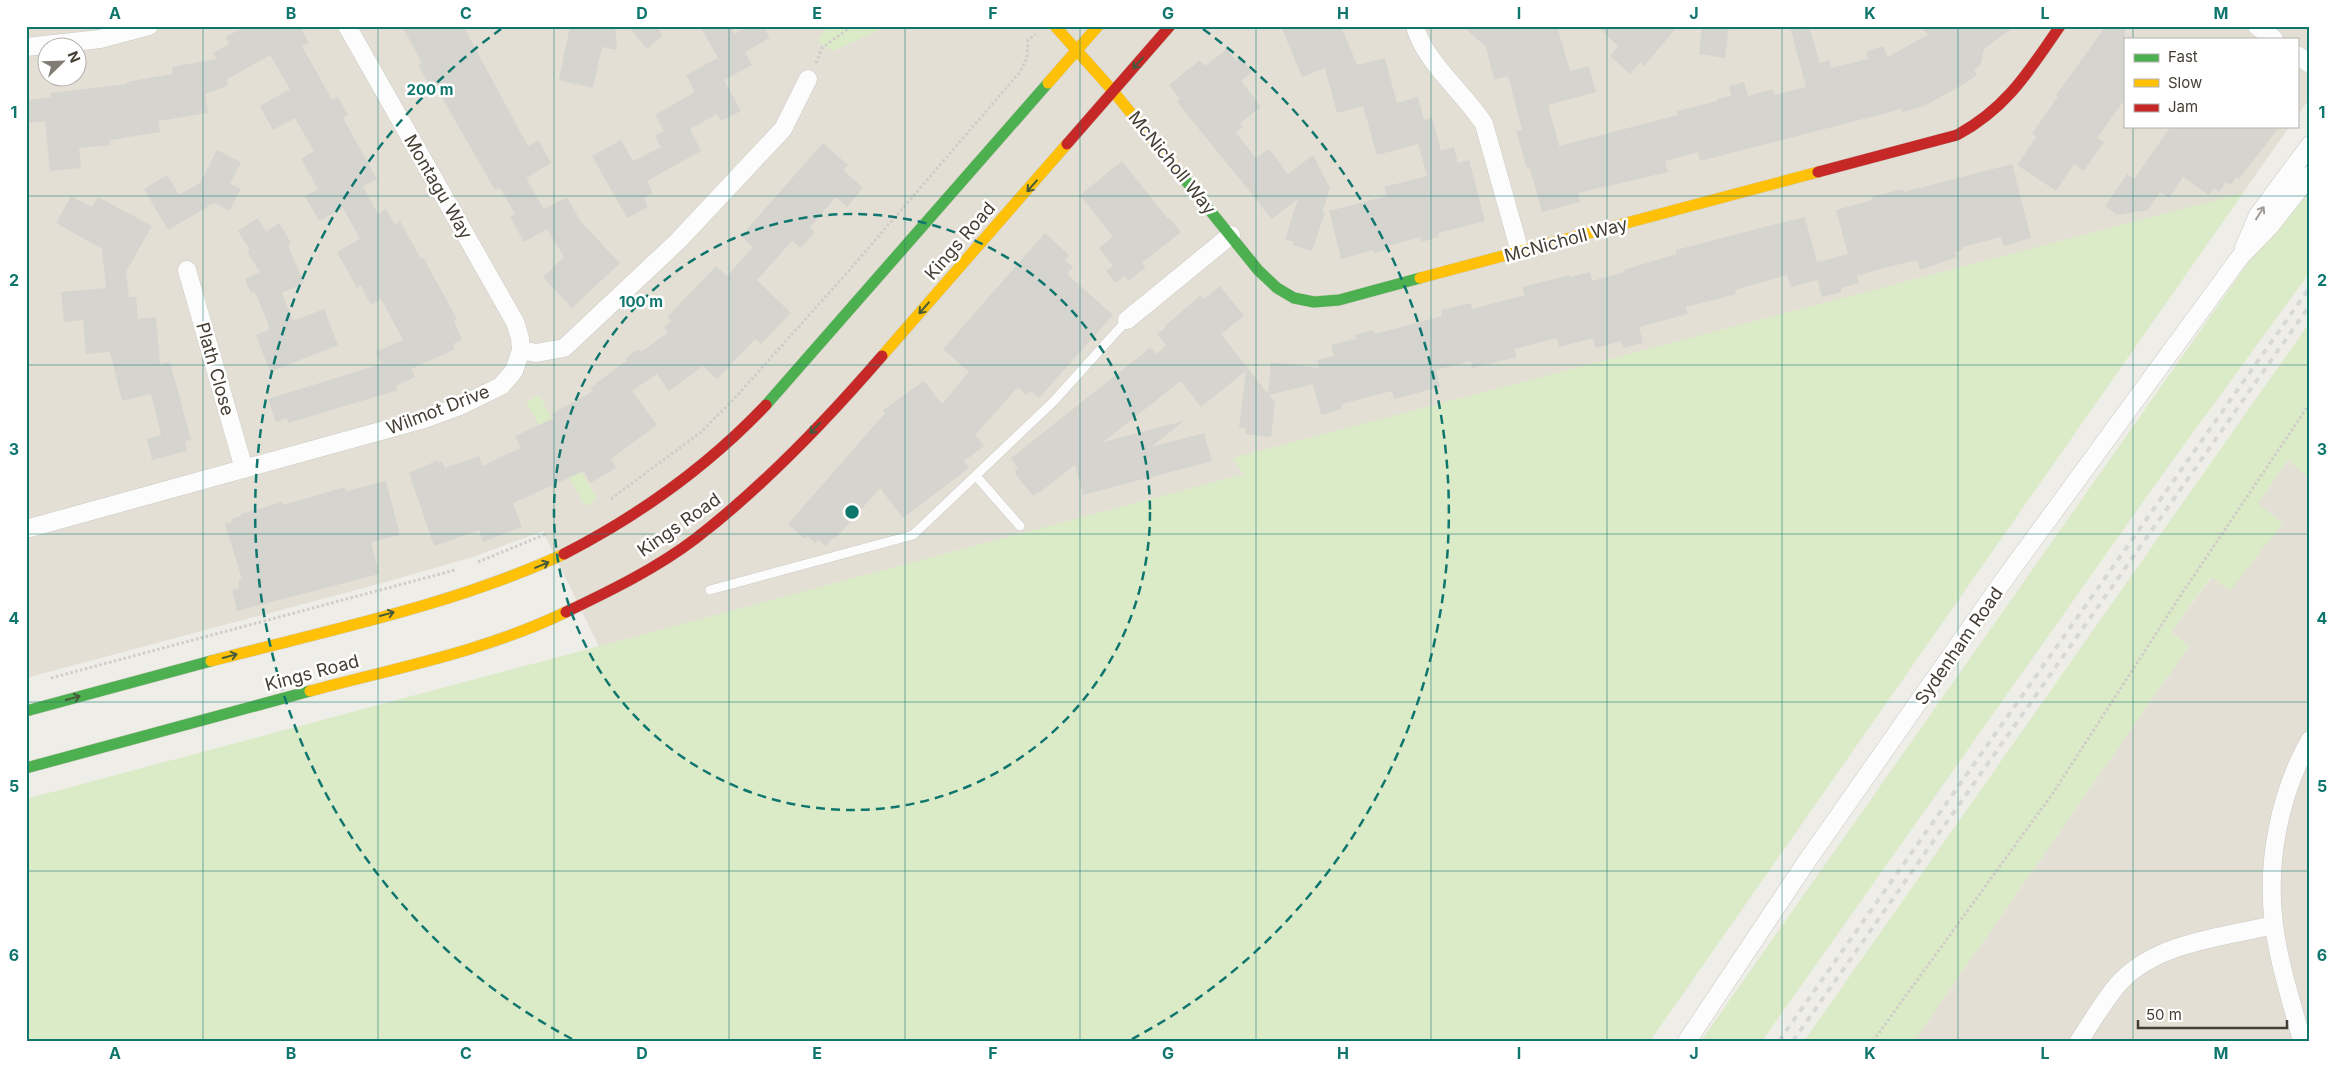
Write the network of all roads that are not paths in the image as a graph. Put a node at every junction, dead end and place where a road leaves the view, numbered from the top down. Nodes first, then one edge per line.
1 (149, 26) edge
2 (347, 26) edge
3 (1055, 26) edge
4 (1098, 26) edge
5 (1170, 26) edge
6 (1415, 26) edge
7 (2060, 26) edge
8 (2257, 26) edge
9 (2273, 38) edge
10 (26, 47) edge
11 (1076, 51) junction
12 (2298, 56) edge
13 (2310, 64) edge
14 (808, 79) road end
15 (1114, 91) junction
16 (2310, 145) edge
17 (2310, 175) edge
18 (1231, 235) junction
19 (1520, 252) junction
20 (2240, 257) junction
21 (187, 270) dead end
22 (1127, 320) joint
23 (520, 350) junction
24 (244, 469) junction
25 (976, 476) junction
26 (1020, 526) dead end
27 (26, 529) edge
28 (710, 590) dead end
29 (26, 711) edge
30 (2310, 740) edge
31 (26, 768) edge
32 (2274, 925) junction
33 (1687, 1041) edge
34 (2079, 1041) edge
35 (2302, 1041) edge

1 - 10 street
2 - 23 street, Montagu Way
3 - 11 main road, McNicholl Way
4 - 11 main road, Kings Road
5 -> 15 main road, Kings Road
6 - 19 street
7 - 19 main road, McNicholl Way
8 - 9 street
11 - 15 main road, McNicholl Way
29 -> 11 main road, Kings Road
12 - 13 street
14 - 23 street
15 - 18 main road, McNicholl Way
15 -> 31 main road, Kings Road
20 -> 16 street, Sydenham Road
17 - 20 street, Sydenham Road
18 - 19 main road, McNicholl Way
18 - 22 street
20 - 33 street, Sydenham Road
21 - 24 street, Plath Close
22 - 25 lane
23 - 24 street, Wilmot Drive
24 - 27 street, Wilmot Drive
25 - 26 lane
25 - 28 lane
30 - 32 street
32 - 34 street
32 - 35 street

